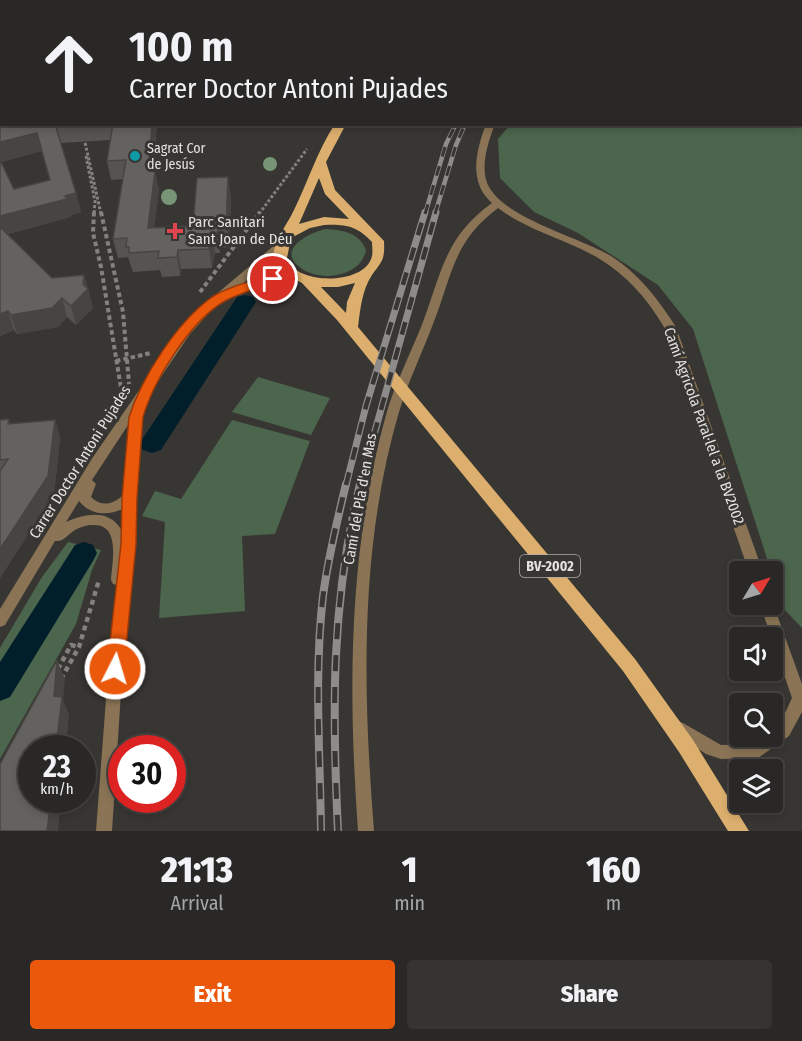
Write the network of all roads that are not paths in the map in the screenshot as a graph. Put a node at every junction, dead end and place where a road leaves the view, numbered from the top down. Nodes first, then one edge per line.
1 (340, 126) edge
2 (490, 126) edge
3 (321, 164) junction
4 (499, 203) junction
5 (365, 229) junction
6 (284, 241) junction
7 (366, 273) junction
8 (302, 278) junction
9 (218, 299) junction
10 (351, 328) junction
11 (149, 384) junction
12 (97, 460) junction
13 (129, 498) junction
14 (46, 547) junction
15 (752, 561) edge
16 (122, 605) junction
17 (771, 615) edge
18 (0, 621) edge
19 (801, 703) edge
20 (670, 723) junction
21 (104, 831) edge
22 (366, 831) edge
23 (739, 831) edge

1 - 3 main road
2 - 4 street, Camí Agricola Paral·lel a la BV2002
3 - 5 main road
3 - 6 main road
4 - 15 street, Camí Agricola Paral·lel a la BV2002
4 - 22 street, Camí del Pla d'en Mas
5 - 6 main road
5 - 7 main road
6 - 8 main road
6 - 9 street, Carrer Doctor Antoni Pujades
7 - 8 main road
7 - 10 main road
8 - 9 street, Carrer Doctor Antoni Pujades
8 - 10 main road, BV-2002
9 - 11 street, Carrer Doctor Antoni Pujades
10 - 20 main road, BV-2002
11 - 12 street, Carrer Doctor Antoni Pujades
11 - 13 street
12 - 13 street
12 - 14 street, Carrer Doctor Antoni Pujades
13 - 16 street
14 - 16 street
14 - 18 street, Carrer Doctor Antoni Pujades
16 - 21 street
17 - 19 street
19 - 20 street
20 - 23 main road, BV-2002

